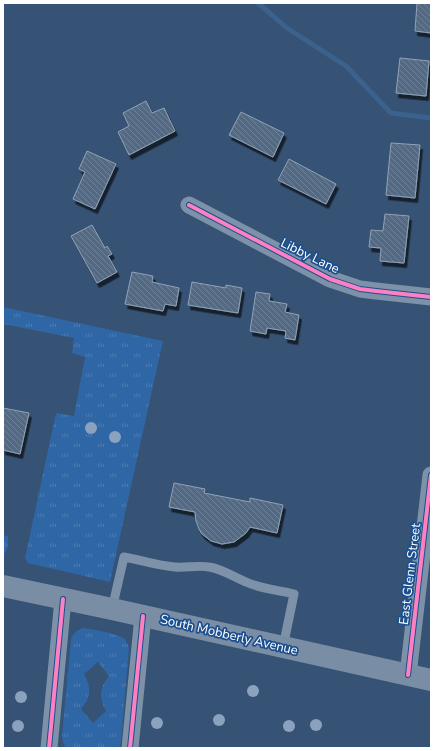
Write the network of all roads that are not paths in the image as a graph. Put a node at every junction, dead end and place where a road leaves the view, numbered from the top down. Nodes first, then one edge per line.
1 (189, 205) dead end
2 (431, 297) edge
3 (431, 475) edge
4 (3, 586) edge
5 (63, 599) junction
6 (112, 609) junction
7 (143, 616) junction
8 (283, 647) junction
9 (408, 675) junction
10 (431, 680) edge
11 (49, 748) edge
12 (130, 748) edge

1 - 2 street, Libby Lane
3 - 9 street, East Glenn Street
4 - 5 main road, South Mobberly Avenue
5 - 6 main road, South Mobberly Avenue
5 - 11 street
6 - 7 main road, South Mobberly Avenue
6 - 8 lane
7 - 8 main road, South Mobberly Avenue
7 - 12 street
8 - 9 main road, South Mobberly Avenue
9 - 10 main road, South Mobberly Avenue

